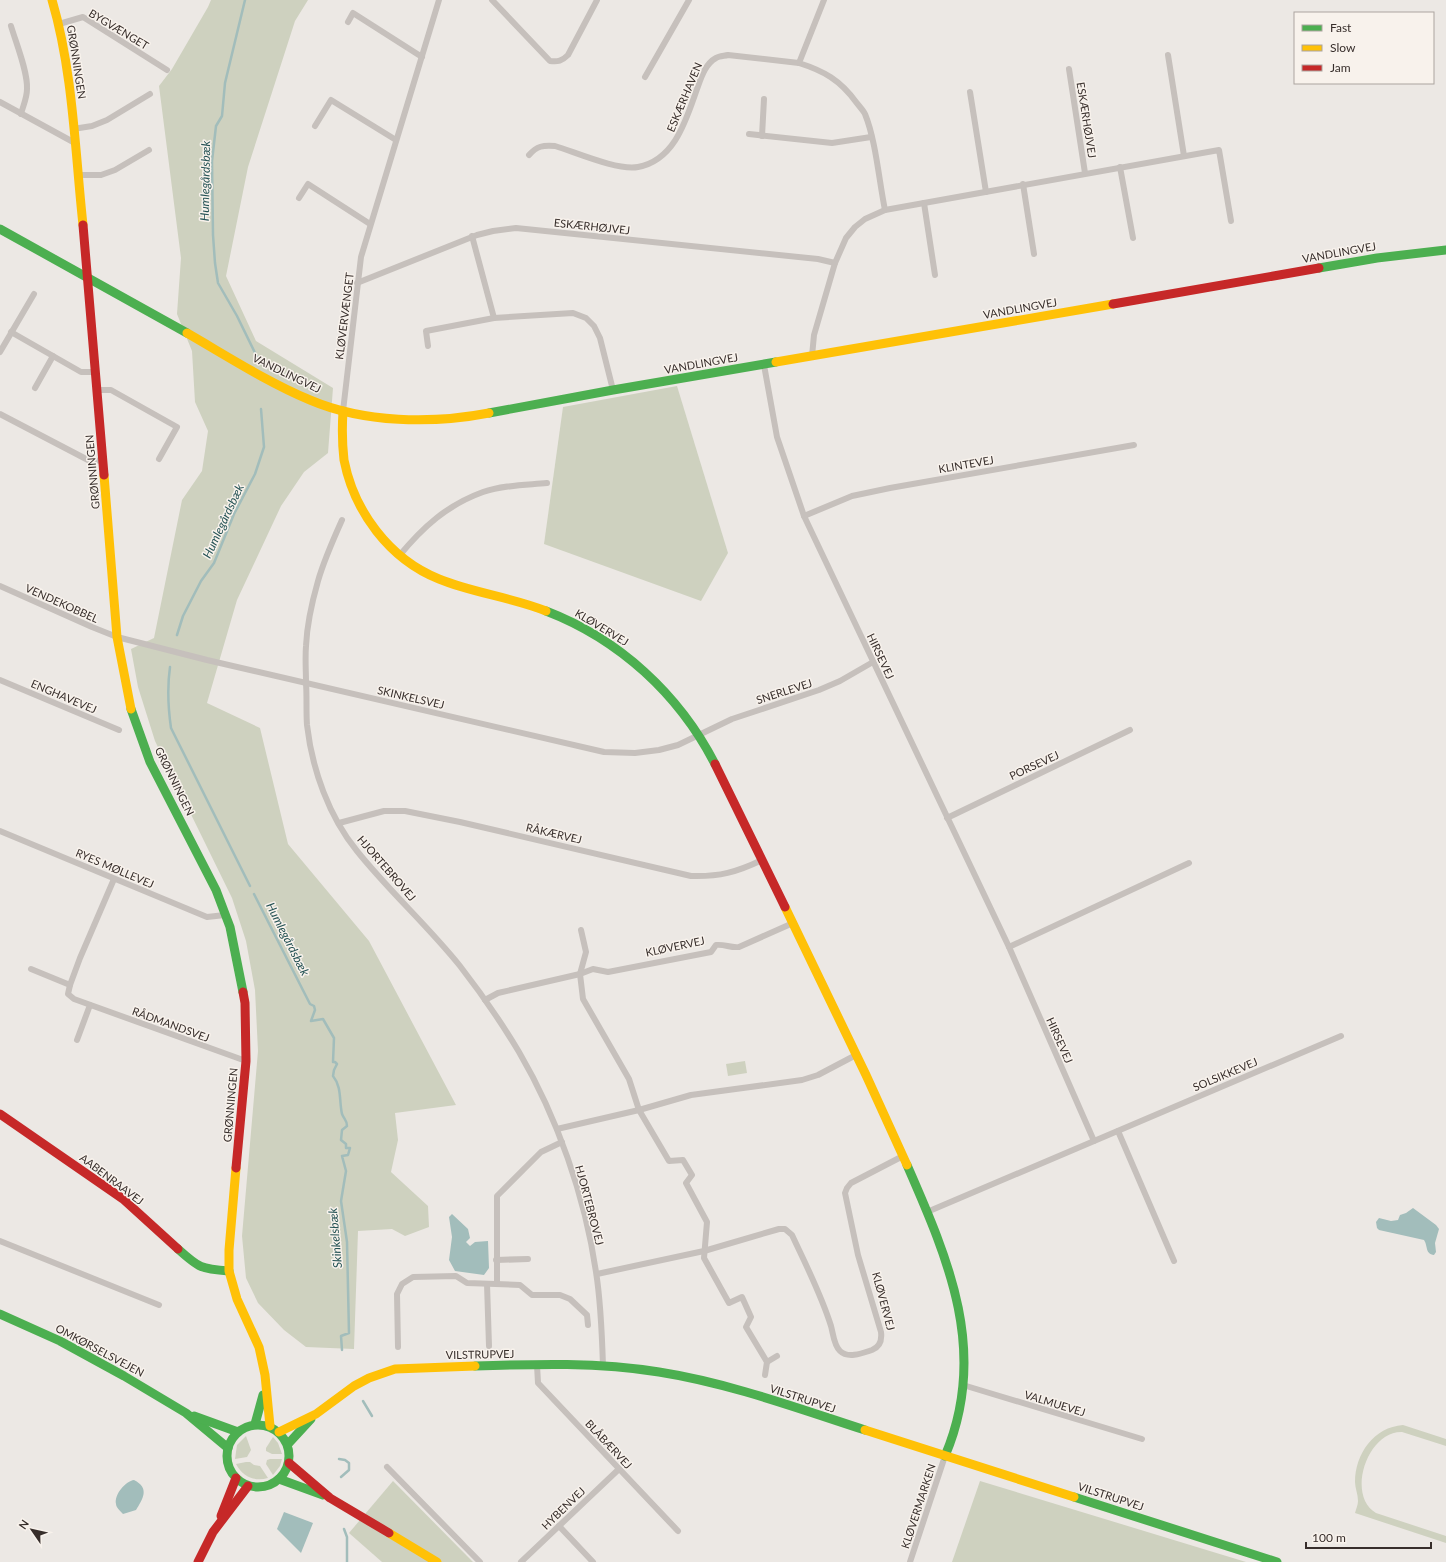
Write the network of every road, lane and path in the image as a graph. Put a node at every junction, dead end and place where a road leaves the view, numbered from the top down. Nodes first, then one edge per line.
1 (52, 0) edge
2 (439, 0) edge
3 (492, 0) edge
4 (597, 0) edge
5 (689, 0) edge
6 (824, 0) edge
7 (348, 22) dead end
8 (59, 24) junction
9 (11, 26) dead end
10 (1168, 55) dead end
11 (422, 57) junction
12 (799, 63) junction
13 (1069, 69) dead end
14 (167, 70) dead end
15 (645, 77) dead end
16 (970, 92) dead end
17 (150, 94) dead end
18 (764, 99) dead end
19 (0, 102) edge
20 (20, 114) junction
21 (315, 126) dead end
22 (74, 129) junction
23 (749, 134) dead end
24 (762, 136) junction
25 (871, 136) junction
26 (396, 140) junction
27 (75, 143) junction
28 (149, 150) dead end
29 (529, 155) dead end
30 (1184, 156) junction
31 (1120, 167) junction
32 (1085, 173) junction
33 (78, 175) junction
34 (1023, 184) junction
35 (986, 192) junction
36 (299, 198) dead end
37 (924, 203) junction
38 (885, 210) junction
39 (1231, 221) dead end
40 (370, 224) junction
41 (0, 229) edge
42 (472, 236) junction
43 (1133, 238) dead end
44 (1446, 250) edge
45 (1034, 254) dead end
46 (835, 263) junction
47 (935, 275) dead end
48 (88, 278) junction
49 (357, 283) junction
50 (34, 294) dead end
51 (494, 318) junction
52 (11, 332) junction
53 (428, 346) dead end
54 (0, 352) edge
55 (53, 356) junction
56 (812, 356) junction
57 (764, 365) junction
58 (95, 372) junction
59 (35, 388) dead end
60 (98, 390) junction
61 (613, 390) junction
62 (343, 411) junction
63 (0, 414) edge
64 (1134, 445) dead end
65 (159, 459) dead end
66 (104, 461) junction
67 (547, 483) dead end
68 (804, 516) junction
69 (342, 520) dead end
70 (399, 556) junction
71 (0, 586) edge
72 (117, 637) junction
73 (873, 662) junction
74 (0, 680) edge
75 (306, 682) junction
76 (119, 730) dead end
77 (1130, 730) dead end
78 (700, 736) junction
79 (947, 818) junction
80 (339, 823) junction
81 (0, 831) edge
82 (762, 860) junction
83 (1189, 863) dead end
84 (114, 879) junction
85 (225, 915) junction
86 (793, 923) junction
87 (581, 930) dead end
88 (1009, 947) junction
89 (31, 969) dead end
90 (580, 974) junction
91 (70, 985) junction
92 (485, 1000) junction
93 (90, 1005) junction
94 (1341, 1036) dead end
95 (77, 1040) dead end
96 (856, 1055) junction
97 (246, 1061) junction
98 (639, 1110) junction
99 (0, 1114) edge
100 (557, 1129) junction
101 (1118, 1131) junction
102 (1094, 1141) junction
103 (562, 1142) junction
104 (903, 1156) junction
105 (927, 1212) junction
106 (0, 1240) edge
107 (704, 1251) junction
108 (528, 1259) dead end
109 (496, 1260) junction
110 (1174, 1261) dead end
111 (229, 1271) junction
112 (597, 1274) junction
113 (487, 1284) junction
114 (497, 1284) junction
115 (159, 1305) dead end
116 (0, 1314) edge
117 (588, 1325) dead end
118 (489, 1346) dead end
119 (398, 1347) dead end
120 (777, 1356) dead end
121 (768, 1362) junction
122 (536, 1365) junction
123 (603, 1366) junction
124 (765, 1375) dead end
125 (265, 1384) junction
126 (963, 1385) junction
127 (186, 1413) junction
128 (316, 1414) junction
129 (255, 1424) junction
130 (270, 1426) junction
131 (238, 1432) junction
132 (279, 1432) junction
133 (1142, 1439) dead end
134 (288, 1444) junction
135 (228, 1448) junction
136 (945, 1456) junction
137 (289, 1463) junction
138 (387, 1467) dead end
139 (619, 1469) junction
140 (236, 1478) junction
141 (279, 1479) junction
142 (248, 1486) junction
143 (330, 1498) junction
144 (559, 1526) junction
145 (214, 1532) junction
146 (678, 1532) dead end
147 (198, 1562) edge
148 (437, 1562) edge
149 (480, 1562) edge
150 (521, 1562) edge
151 (593, 1562) edge
152 (910, 1562) edge
153 (1277, 1562) edge

1 - 8 street, GRØNNINGEN
2 - 11 street, KLØVERVÆNGET
3 - 4 street
5 - 15 street
6 - 12 street
7 - 11 street
8 - 14 street, BYGVÆNGET
8 - 22 street, GRØNNINGEN
9 - 20 street
10 - 30 street
11 - 26 street, KLØVERVÆNGET
12 - 25 street
12 - 29 street, ESKÆRHAVEN
13 - 32 street, ESKÆRHØJVEJ
16 - 35 street
17 - 22 street
18 - 24 street
19 - 20 street
20 - 27 street
21 - 26 street
22 - 27 street, GRØNNINGEN
23 - 24 street
24 - 25 street
25 - 38 street
26 - 40 street, KLØVERVÆNGET
27 - 33 street, GRØNNINGEN
28 - 33 street
30 - 31 street, ESKÆRHØJVEJ
30 - 39 street, ESKÆRHØJVEJ
31 - 32 street, ESKÆRHØJVEJ
31 - 43 street
32 - 34 street, ESKÆRHØJVEJ
33 - 48 street, GRØNNINGEN
34 - 35 street, ESKÆRHØJVEJ
34 - 45 street
35 - 37 street, ESKÆRHØJVEJ
36 - 40 street
37 - 38 street, ESKÆRHØJVEJ
37 - 47 street
38 - 46 street, ESKÆRHØJVEJ
40 - 49 street, KLØVERVÆNGET
41 - 48 street, VANDLINGVEJ
42 - 46 street, ESKÆRHØJVEJ
42 - 49 street, ESKÆRHØJVEJ
42 - 51 street
44 - 56 street, VANDLINGVEJ
46 - 56 street, ESKÆRHØJVEJ
48 - 58 street, GRØNNINGEN
48 - 62 street, VANDLINGVEJ
49 - 62 street, KLØVERVÆNGET
50 - 52 street
51 - 53 street
51 - 61 street
52 - 54 street
52 - 55 street
55 - 58 street
55 - 59 street
56 - 57 street, VANDLINGVEJ
57 - 61 street, VANDLINGVEJ
57 - 68 street, HIRSEVEJ
58 - 60 street, GRØNNINGEN
60 - 65 street
60 - 66 street, GRØNNINGEN
61 - 62 street, VANDLINGVEJ
62 - 70 street, KLØVERVEJ
63 - 66 street
64 - 68 street, KLINTEVEJ
66 - 72 street, GRØNNINGEN
67 - 70 street
68 - 73 street, HIRSEVEJ
69 - 75 street, HJORTEBROVEJ
70 - 78 street, KLØVERVEJ
71 - 72 street, VENDEKOBBEL
72 - 75 street, SKINKELSVEJ
72 - 85 street, GRØNNINGEN
73 - 78 street, SNERLEVEJ
73 - 79 street, HIRSEVEJ
74 - 76 street, ENGHAVEVEJ
75 - 78 street, SKINKELSVEJ
75 - 80 street, HJORTEBROVEJ
77 - 79 street, PORSEVEJ
78 - 82 street, KLØVERVEJ
79 - 88 street, HIRSEVEJ
80 - 82 street, RÅKÆRVEJ
80 - 92 street, HJORTEBROVEJ
81 - 84 street, RYES MØLLEVEJ
82 - 86 street, KLØVERVEJ
83 - 88 street
84 - 85 street, RYES MØLLEVEJ
84 - 91 street
85 - 97 street, GRØNNINGEN
86 - 90 street, KLØVERVEJ
86 - 96 street, KLØVERVEJ
87 - 90 street
88 - 102 street, HIRSEVEJ
89 - 91 street
90 - 92 street
90 - 98 street
91 - 93 street, RÅDMANDSVEJ
92 - 100 street, HJORTEBROVEJ
93 - 95 street
93 - 97 street, RÅDMANDSVEJ
94 - 101 street, SOLSIKKEVEJ
96 - 98 street
96 - 104 street, KLØVERVEJ
97 - 111 street, GRØNNINGEN
98 - 100 street
98 - 107 street
99 - 111 street, AABENRAAVEJ
100 - 103 street, HJORTEBROVEJ
101 - 102 street, SOLSIKKEVEJ
101 - 110 street
102 - 105 street, SOLSIKKEVEJ
103 - 109 street
103 - 112 street, HJORTEBROVEJ
104 - 105 street, KLØVERVEJ
104 - 107 street, KLØVERVEJ
105 - 126 street, KLØVERVEJ
106 - 115 street
107 - 112 street
107 - 121 street
108 - 109 street
109 - 114 street
111 - 125 street, GRØNNINGEN
112 - 123 street, HJORTEBROVEJ
113 - 114 street
113 - 118 street
113 - 119 street
114 - 117 street
116 - 127 street, OMKØRSELSVEJEN
120 - 121 street
121 - 124 street
122 - 123 street, VILSTRUPVEJ
122 - 128 street, VILSTRUPVEJ
122 - 139 street, BLÅBÆRVEJ
123 - 136 street, VILSTRUPVEJ
125 - 129 street, GRØNNINGEN
125 - 130 street, GRØNNINGEN
126 - 133 street, VALMUEVEJ
126 - 136 street, KLØVERVEJ
127 - 131 street, OMKØRSELSVEJEN
127 - 135 street, OMKØRSELSVEJEN
128 - 132 street, VILSTRUPVEJ
128 - 134 street, VILSTRUPVEJ
129 - 130 street
129 - 131 street
130 - 132 street
131 - 135 street
132 - 134 street
134 - 137 street
135 - 140 street
136 - 152 street, KLØVERMARKEN
136 - 153 street, VILSTRUPVEJ
137 - 141 street
137 - 143 street
138 - 149 street
139 - 144 street, HYBENVEJ
139 - 146 street, BLÅBÆRVEJ
140 - 142 street
140 - 145 street
141 - 142 street
141 - 143 street
142 - 145 street
143 - 148 street
144 - 150 street, HYBENVEJ
144 - 151 street
145 - 147 street

